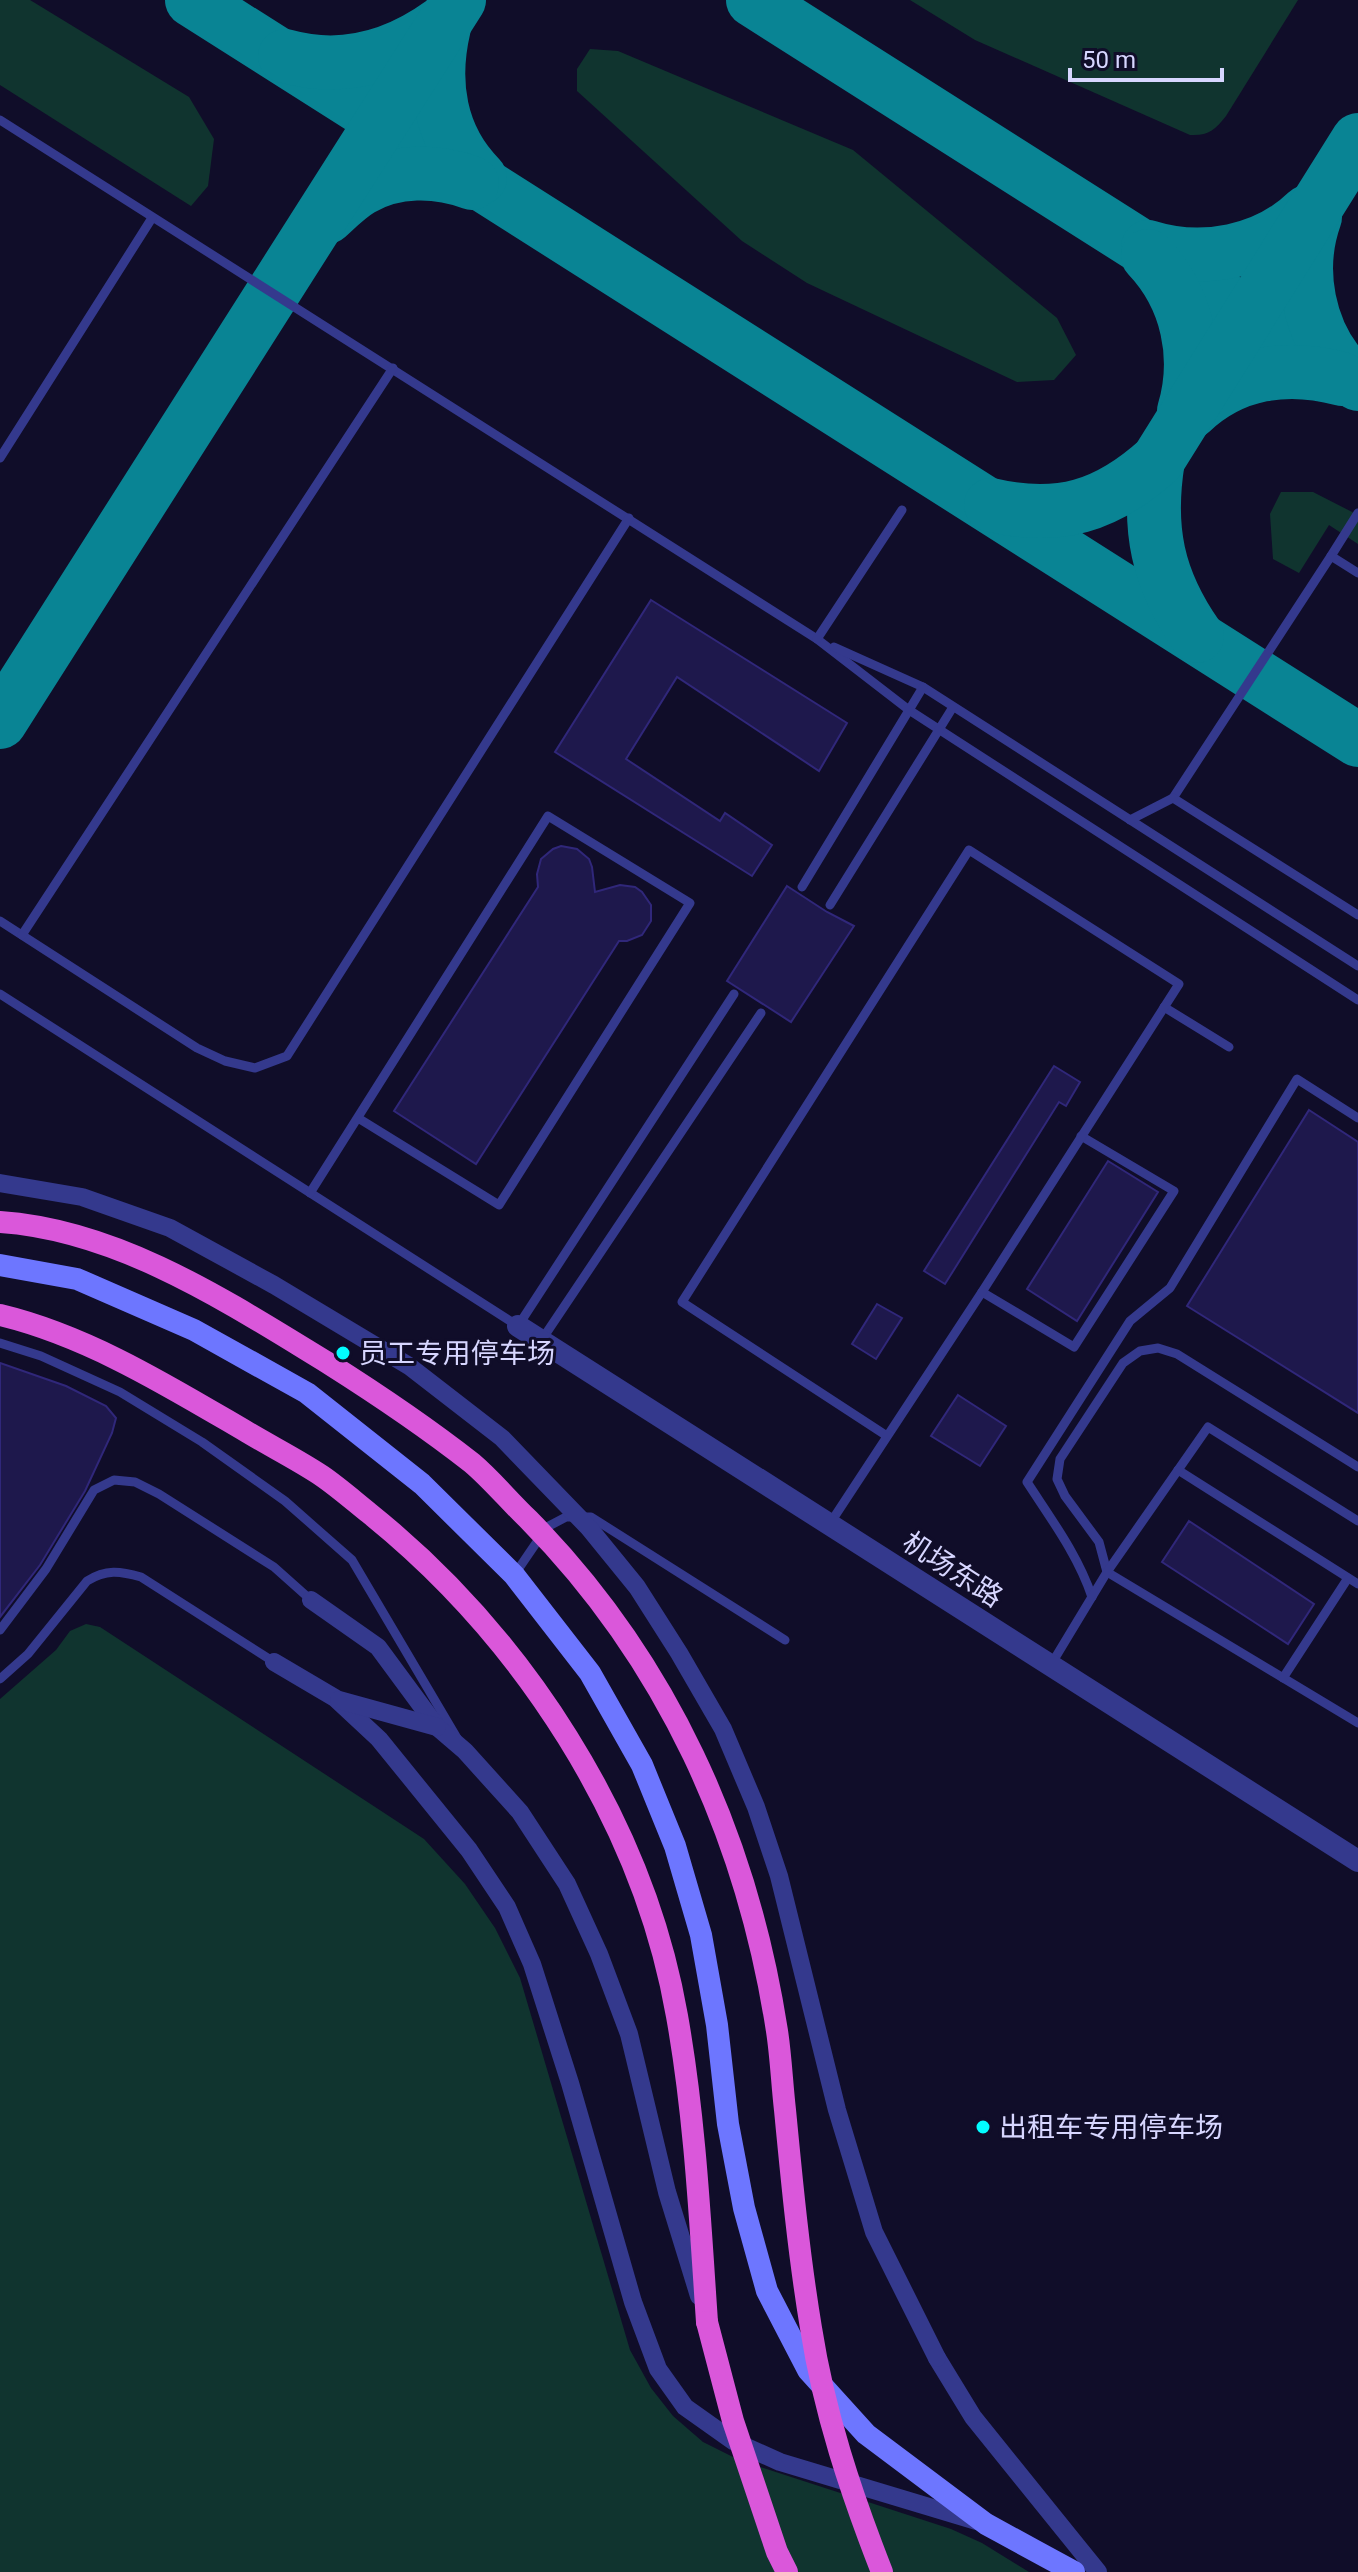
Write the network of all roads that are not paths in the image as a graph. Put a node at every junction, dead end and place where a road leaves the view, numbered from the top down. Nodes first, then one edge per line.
1 (0, 120) edge
2 (152, 218) junction
3 (393, 368) junction
4 (0, 458) edge
5 (902, 510) dead end
6 (1358, 513) edge
7 (629, 518) junction
8 (1331, 556) junction
9 (1358, 573) edge
10 (817, 639) junction
11 (923, 687) junction
12 (953, 707) junction
13 (909, 710) junction
14 (939, 729) junction
15 (1173, 798) junction
16 (1130, 820) junction
17 (802, 887) dead end
18 (830, 905) dead end
19 (1358, 915) edge
20 (0, 921) edge
21 (22, 935) junction
22 (1358, 966) edge
23 (0, 994) edge
24 (734, 994) dead end
25 (1358, 1000) edge
26 (1164, 1007) junction
27 (761, 1013) dead end
28 (1229, 1047) dead end
29 (358, 1118) junction
30 (1358, 1118) edge
31 (1081, 1136) junction
32 (0, 1183) edge
33 (310, 1193) junction
34 (0, 1222) edge
35 (0, 1265) edge
36 (982, 1292) junction
37 (0, 1315) edge
38 (518, 1326) junction
39 (541, 1341) junction
40 (0, 1343) edge
41 (887, 1436) junction
42 (1358, 1467) edge
43 (1178, 1470) junction
44 (534, 1512) dead end
45 (1358, 1521) edge
46 (829, 1525) junction
47 (547, 1527) junction
48 (1107, 1572) junction
49 (514, 1575) junction
50 (1348, 1578) junction
51 (1358, 1584) edge
52 (1092, 1597) junction
53 (311, 1600) joint
54 (0, 1630) edge
55 (785, 1640) dead end
56 (274, 1662) joint
57 (1050, 1666) junction
58 (1, 1677) edge
59 (1283, 1678) junction
60 (335, 1698) junction
61 (1358, 1723) edge
62 (437, 1727) junction
63 (465, 1751) junction
64 (1358, 1861) edge
65 (707, 2322) junction
66 (986, 2524) junction
67 (787, 2572) edge
68 (882, 2572) edge
69 (1074, 2572) edge
70 (1098, 2572) edge

1 - 2 lane
2 - 3 lane
2 - 4 lane
3 - 7 lane
3 - 21 lane
5 - 10 lane
6 - 8 lane
7 - 10 lane
7 - 21 lane
8 - 9 lane
8 - 15 lane
10 - 11 lane
10 - 13 lane
11 - 12 lane
11 - 13 lane
12 - 14 lane
12 - 16 lane
13 - 14 lane
13 - 17 lane
14 - 18 lane
14 - 25 lane
15 - 16 lane
15 - 19 lane
16 - 22 lane
20 - 21 lane
23 - 33 lane
24 - 38 lane
26 - 28 lane
26 - 31 lane
26 - 41 lane
27 - 39 lane
29 - 29 lane
29 - 33 lane
30 - 52 lane
31 - 36 lane
31 - 36 lane
32 - 70 street, bridge
33 - 38 lane
34 - 68 highway, bridge
35 - 49 main road
36 - 41 lane
37 - 65 highway
38 - 39 street, 机场东路
39 - 46 street, 机场东路
40 - 63 lane
41 - 46 lane
42 - 48 lane
43 - 45 lane
43 - 48 lane
43 - 50 lane
44 - 47 lane
46 - 57 street, 机场东路
47 - 49 lane
47 - 55 lane
48 - 52 lane
48 - 59 lane
49 - 66 main road
50 - 51 lane
50 - 59 lane
52 - 57 lane
53 - 54 lane
53 - 62 street
56 - 58 lane
56 - 60 street
57 - 64 street, 机场东路
59 - 61 lane
60 - 62 street
60 - 66 street
62 - 63 street
63 - 65 street
65 - 67 highway, bridge
66 - 69 main road

